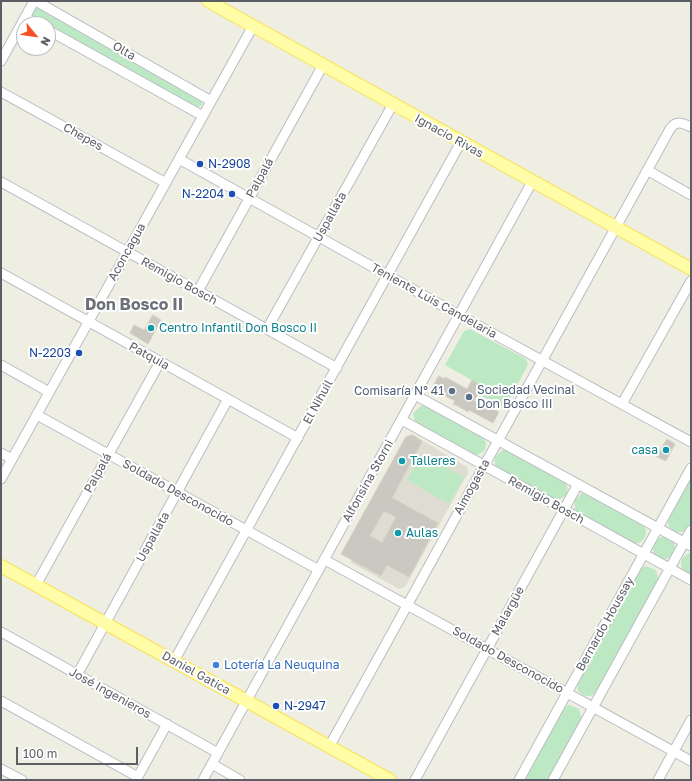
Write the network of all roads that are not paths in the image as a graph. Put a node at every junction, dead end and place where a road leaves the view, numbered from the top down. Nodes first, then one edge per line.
1 (35, 1) edge
2 (208, 1) edge
3 (26, 16) edge
4 (253, 26) junction
5 (16, 34) edge
6 (56, 34) edge
7 (1, 61) edge
8 (323, 65) junction
9 (1, 92) edge
10 (211, 101) junction
11 (393, 104) junction
12 (203, 116) junction
13 (691, 127) edge
14 (462, 142) junction
15 (179, 159) junction
16 (647, 170) junction
17 (1, 182) edge
18 (532, 182) junction
19 (166, 183) junction
20 (691, 195) edge
21 (249, 198) junction
22 (615, 227) junction
23 (319, 237) junction
24 (127, 252) junction
25 (691, 269) edge
26 (1, 274) edge
27 (388, 275) junction
28 (691, 281) edge
29 (198, 291) junction
30 (459, 315) junction
31 (88, 322) junction
32 (267, 329) junction
33 (542, 360) junction
34 (160, 362) junction
35 (1, 365) edge
36 (337, 368) junction
37 (49, 392) junction
38 (415, 395) junction
39 (228, 399) junction
40 (622, 404) junction
41 (36, 415) junction
42 (402, 420) junction
43 (298, 438) junction
44 (498, 440) junction
45 (691, 442) edge
46 (1, 453) edge
47 (108, 455) junction
48 (12, 459) junction
49 (484, 465) junction
50 (691, 468) edge
51 (2, 476) edge
52 (578, 484) junction
53 (177, 492) junction
54 (564, 509) junction
55 (658, 528) junction
56 (691, 530) edge
57 (246, 531) junction
58 (688, 544) edge
59 (644, 554) junction
60 (324, 560) junction
61 (1, 566) edge
62 (670, 568) junction
63 (319, 570) junction
64 (691, 580) edge
65 (36, 585) junction
66 (407, 605) junction
67 (105, 624) junction
68 (1, 632) edge
69 (487, 649) junction
70 (174, 661) junction
71 (77, 675) junction
72 (567, 693) junction
73 (247, 701) junction
74 (1, 702) edge
75 (593, 707) junction
76 (691, 720) edge
77 (167, 724) junction
78 (329, 746) junction
79 (673, 752) junction
80 (218, 753) junction
81 (691, 761) edge
82 (212, 764) junction
83 (1, 769) edge
84 (375, 776) edge
85 (137, 778) edge
86 (22, 780) edge
87 (203, 780) edge
88 (240, 780) edge
89 (390, 780) edge
90 (415, 780) edge
91 (519, 780) edge
92 (553, 780) edge
93 (658, 780) edge

1 - 3 street
1 - 10 street, Olta
2 - 4 main road, Ignacio Rivas
4 - 8 main road, Ignacio Rivas
4 - 10 street, Aconcagua
5 - 7 street
6 - 12 street, Olta
8 - 11 main road, Ignacio Rivas
8 - 21 street, Palpalá
9 - 19 street, Chepes
10 - 12 street, Aconcagua
11 - 14 main road, Ignacio Rivas
11 - 23 street, Uspallata
12 - 15 street, Aconcagua
13 - 16 street, Aimogasta
14 - 18 main road, Ignacio Rivas
14 - 27 street, El Nihuil
15 - 19 street, Aconcagua
15 - 21 street, Teniente Luis Candelaria
16 - 20 street
16 - 22 street, Aimogasta
17 - 24 street, Remigio Bosch
18 - 22 main road, Ignacio Rivas
18 - 30 street, Alfonsina Storni
19 - 24 street, Aconcagua
21 - 23 street, Teniente Luis Candelaria
21 - 29 street, Palpalá
22 - 25 main road, Ignacio Rivas
22 - 33 street, Aimogasta
23 - 27 street, Teniente Luis Candelaria
23 - 32 street, Uspallata
24 - 29 street, Remigio Bosch
24 - 31 street, Aconcagua
26 - 31 street, Patquia
27 - 30 street, Teniente Luis Candelaria
27 - 36 street, El Nihuil
28 - 40 street
29 - 32 street, Remigio Bosch
30 - 33 street, Teniente Luis Candelaria
30 - 38 street, Alfonsina Storni
31 - 34 street, Patquia
31 - 37 street, Aconcagua
32 - 36 street, Remigio Bosch
33 - 40 street, Teniente Luis Candelaria
33 - 44 street, Aimogasta
34 - 39 street, Patquia
34 - 47 street, Palpalá
35 - 37 street
36 - 43 street, El Nihuil
37 - 41 street, Aconcagua
38 - 42 street, Alfonsina Storni
38 - 44 street
39 - 43 street, Patquia
39 - 53 street, Uspallata
40 - 45 street, Teniente Luis Candelaria
41 - 47 street, Soldado Desconocido
41 - 48 street, Aconcagua
42 - 49 street, Remigio Bosch
42 - 60 street, Alfonsina Storni
43 - 57 street, El Nihuil
44 - 49 street, Aimogasta
44 - 52 street
46 - 48 street
47 - 53 street, Soldado Desconocido
47 - 65 street, Palpalá
48 - 51 street, Aconcagua
49 - 54 street, Remigio Bosch
49 - 66 street, Aimogasta
50 - 55 street, Bernardo Houssay
52 - 54 street, Malargüe
52 - 55 street
53 - 57 street, Soldado Desconocido
53 - 67 street, Uspallata
54 - 59 street, Remigio Bosch
54 - 69 street, Malargüe
55 - 58 street
55 - 59 street, Bernardo Houssay
56 - 58 street
57 - 63 street, Soldado Desconocido
57 - 70 street, El Nihuil
58 - 62 street
59 - 62 street, Remigio Bosch
59 - 72 street, Bernardo Houssay
60 - 63 street, Alfonsina Storni
60 - 66 street, Soldado Desconocido
61 - 65 main road, Daniel Gatica
62 - 64 street, Remigio Bosch
62 - 75 street
63 - 73 street, Alfonsina Storni
65 - 67 main road, Daniel Gatica
66 - 69 street, Soldado Desconocido
66 - 78 street, Aimogasta
67 - 70 main road, Daniel Gatica
67 - 71 street, Uspallata
68 - 71 street, José Ingenieros
69 - 72 street, Soldado Desconocido
69 - 90 street, Malargüe
70 - 73 main road, Daniel Gatica
71 - 77 street, José Ingenieros
72 - 75 street, Soldado Desconocido
72 - 91 street, Bernardo Houssay
73 - 78 main road, Daniel Gatica
73 - 80 street, Alfonsina Storni
74 - 85 street
75 - 79 street, Soldado Desconocido
75 - 92 street
76 - 79 street
77 - 80 street, José Ingenieros
77 - 85 street
78 - 84 main road, Daniel Gatica
79 - 81 street, Soldado Desconocido
79 - 93 street
80 - 82 street, Alfonsina Storni
82 - 87 street, Alfonsina Storni
82 - 88 street
83 - 86 street
84 - 89 main road, Daniel Gatica

